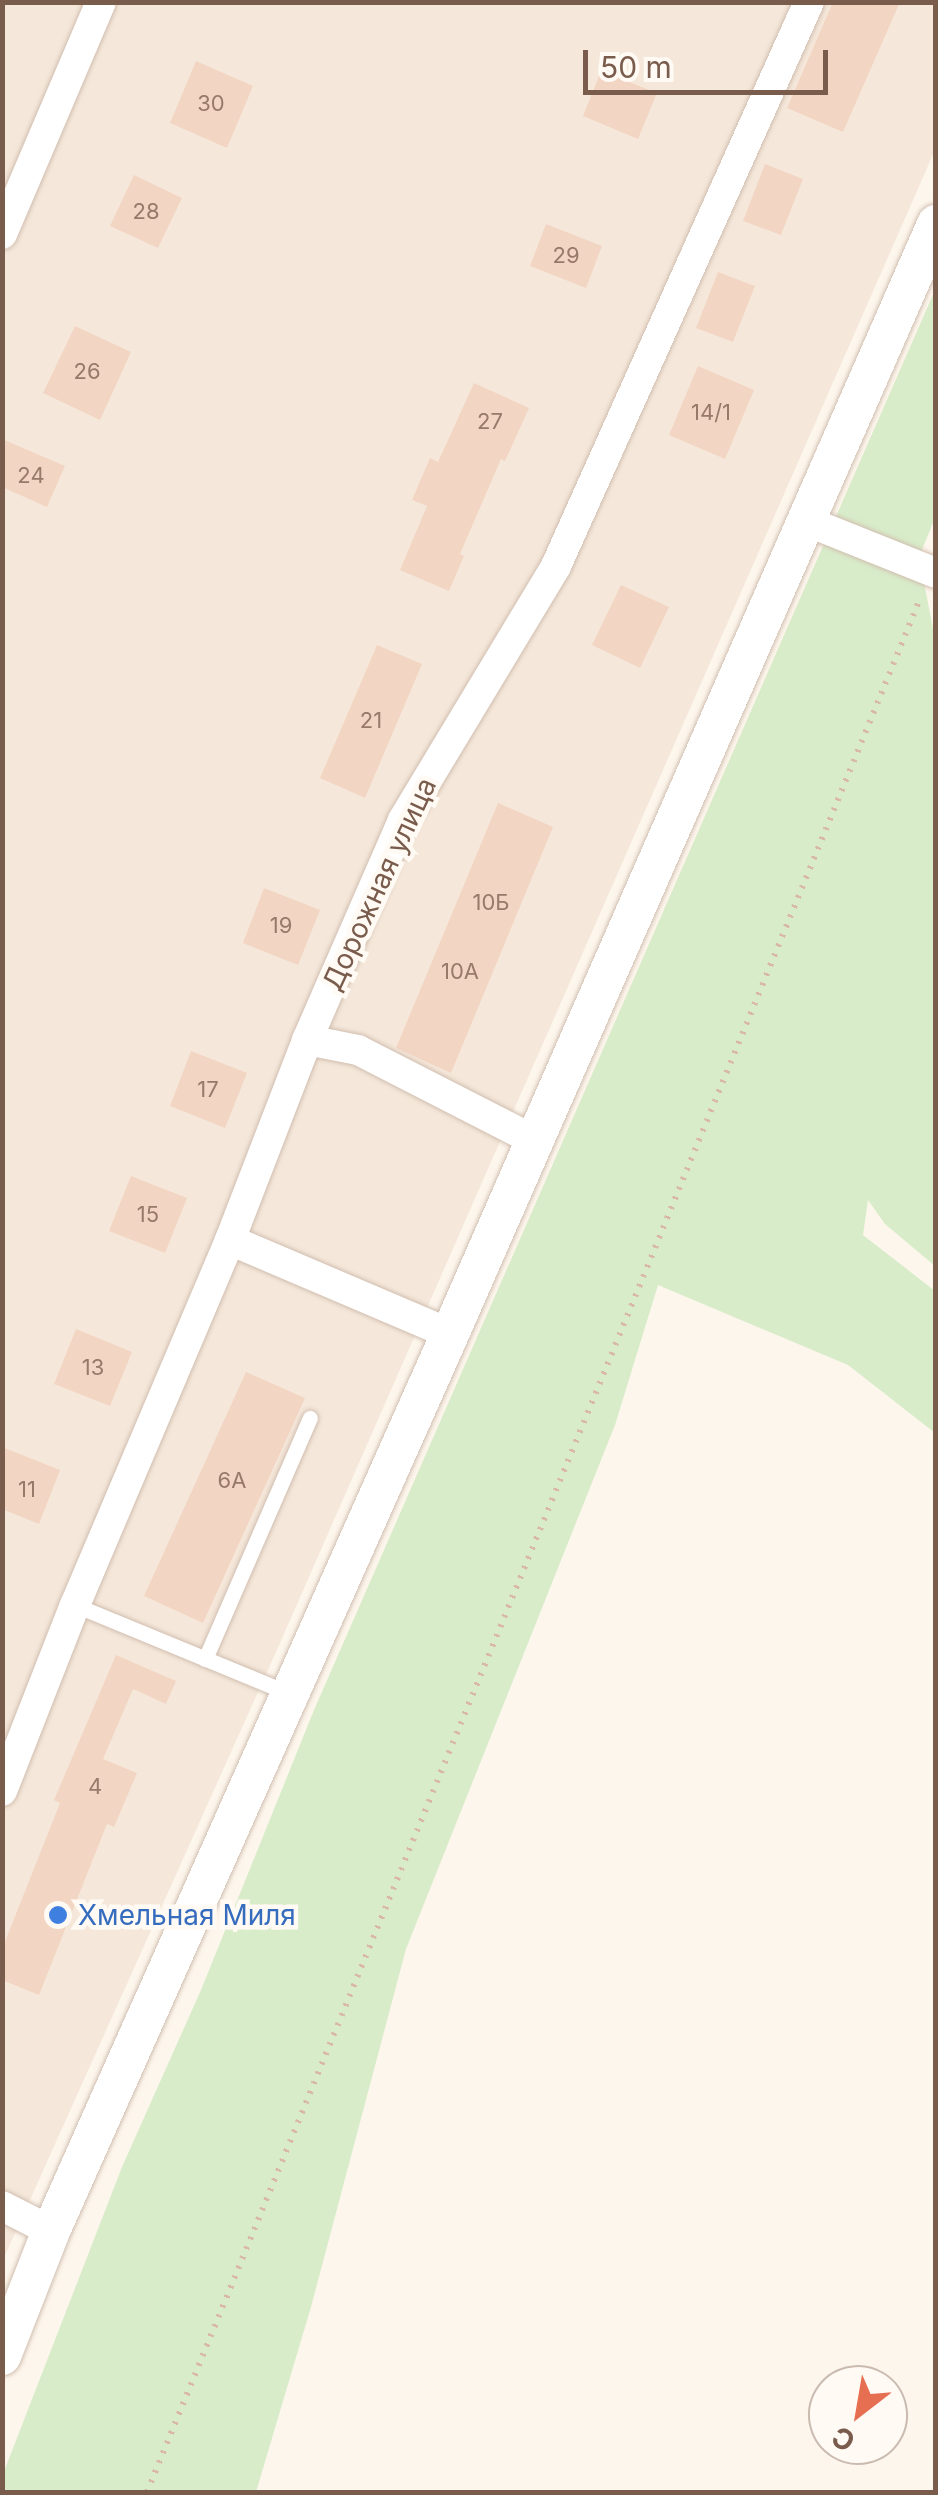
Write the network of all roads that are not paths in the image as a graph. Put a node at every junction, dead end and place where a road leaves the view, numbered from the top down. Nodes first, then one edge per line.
1 (101, 2) edge
2 (809, 2) edge
3 (936, 224) edge
4 (2, 234) edge
5 (806, 521) junction
6 (933, 572) edge
7 (307, 1040) junction
8 (532, 1139) junction
9 (230, 1240) junction
10 (450, 1334) junction
11 (310, 1418) dead end
12 (74, 1605) junction
13 (205, 1659) junction
14 (291, 1694) junction
15 (2, 1791) edge
16 (2, 2206) edge
17 (52, 2231) junction
18 (2, 2356) edge

1 - 4 street
2 - 7 street, Дорожная улица
3 - 5 street
5 - 6 street
5 - 8 street
7 - 8 street
7 - 9 street, Дорожная улица
8 - 10 street
9 - 10 street
9 - 12 street, Дорожная улица
10 - 14 street
11 - 13 lane
12 - 13 lane
12 - 15 street, Дорожная улица
13 - 14 lane
14 - 17 street
16 - 17 street
17 - 18 street

